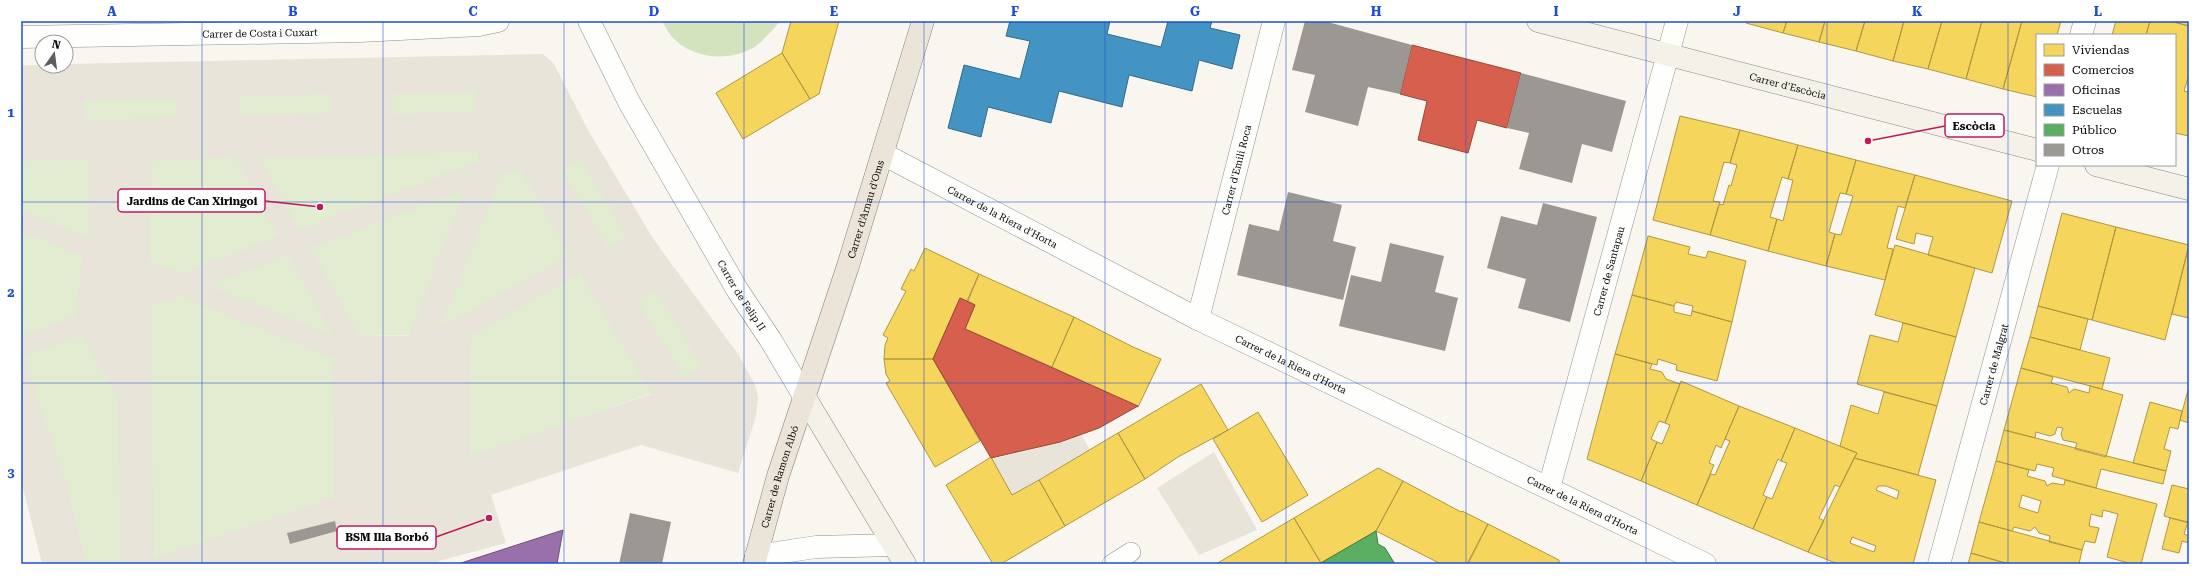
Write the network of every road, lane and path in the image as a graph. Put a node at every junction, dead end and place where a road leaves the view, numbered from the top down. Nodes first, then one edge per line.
1 (498, 21) edge
2 (589, 21) edge
3 (923, 21) edge
4 (1274, 21) edge
5 (1538, 21) edge
6 (1677, 21) edge
7 (2085, 21) edge
8 (2081, 34) edge
9 (21, 37) edge
10 (1668, 54) junction
11 (2036, 150) edge
12 (883, 154) junction
13 (2048, 166) edge
14 (2100, 166) edge
15 (2189, 189) edge
16 (1198, 319) junction
17 (804, 396) junction
18 (1549, 488) junction
19 (893, 545) junction
20 (1131, 552) dead end
21 (1672, 559) edge
22 (755, 560) edge
23 (905, 564) edge
24 (1112, 564) edge
25 (1705, 564) edge
26 (1939, 564) edge

1 - 9 street, Carrer de Costa i Cuxart
2 - 17 street, Carrer de Felip II
3 - 12 main road, Carrer d'Arnau d'Oms
4 - 16 street, Carrer d'Emili Roca
5 - 10 main road, Carrer d'Escòcia
6 - 10 street, Carrer de Santapau
7 - 8 street
10 - 11 main road, Carrer d'Escòcia
10 - 18 street, Carrer de Santapau
12 - 16 street, Carrer de la Riera d'Horta
12 - 17 main road, Carrer d'Arnau d'Oms
13 - 26 street, Carrer de Malgrat
14 - 15 main road
16 - 18 street, Carrer de la Riera d'Horta
17 - 19 main road, Carrer de Felip II
17 - 22 main road, Carrer de Ramon Albó
18 - 21 street, Carrer de la Riera d'Horta
19 - 22 street, Carrer de Ramon Albó
19 - 23 main road, Carrer de Felip II
20 - 24 lane
21 - 25 street, Carrer de la Riera d'Horta

